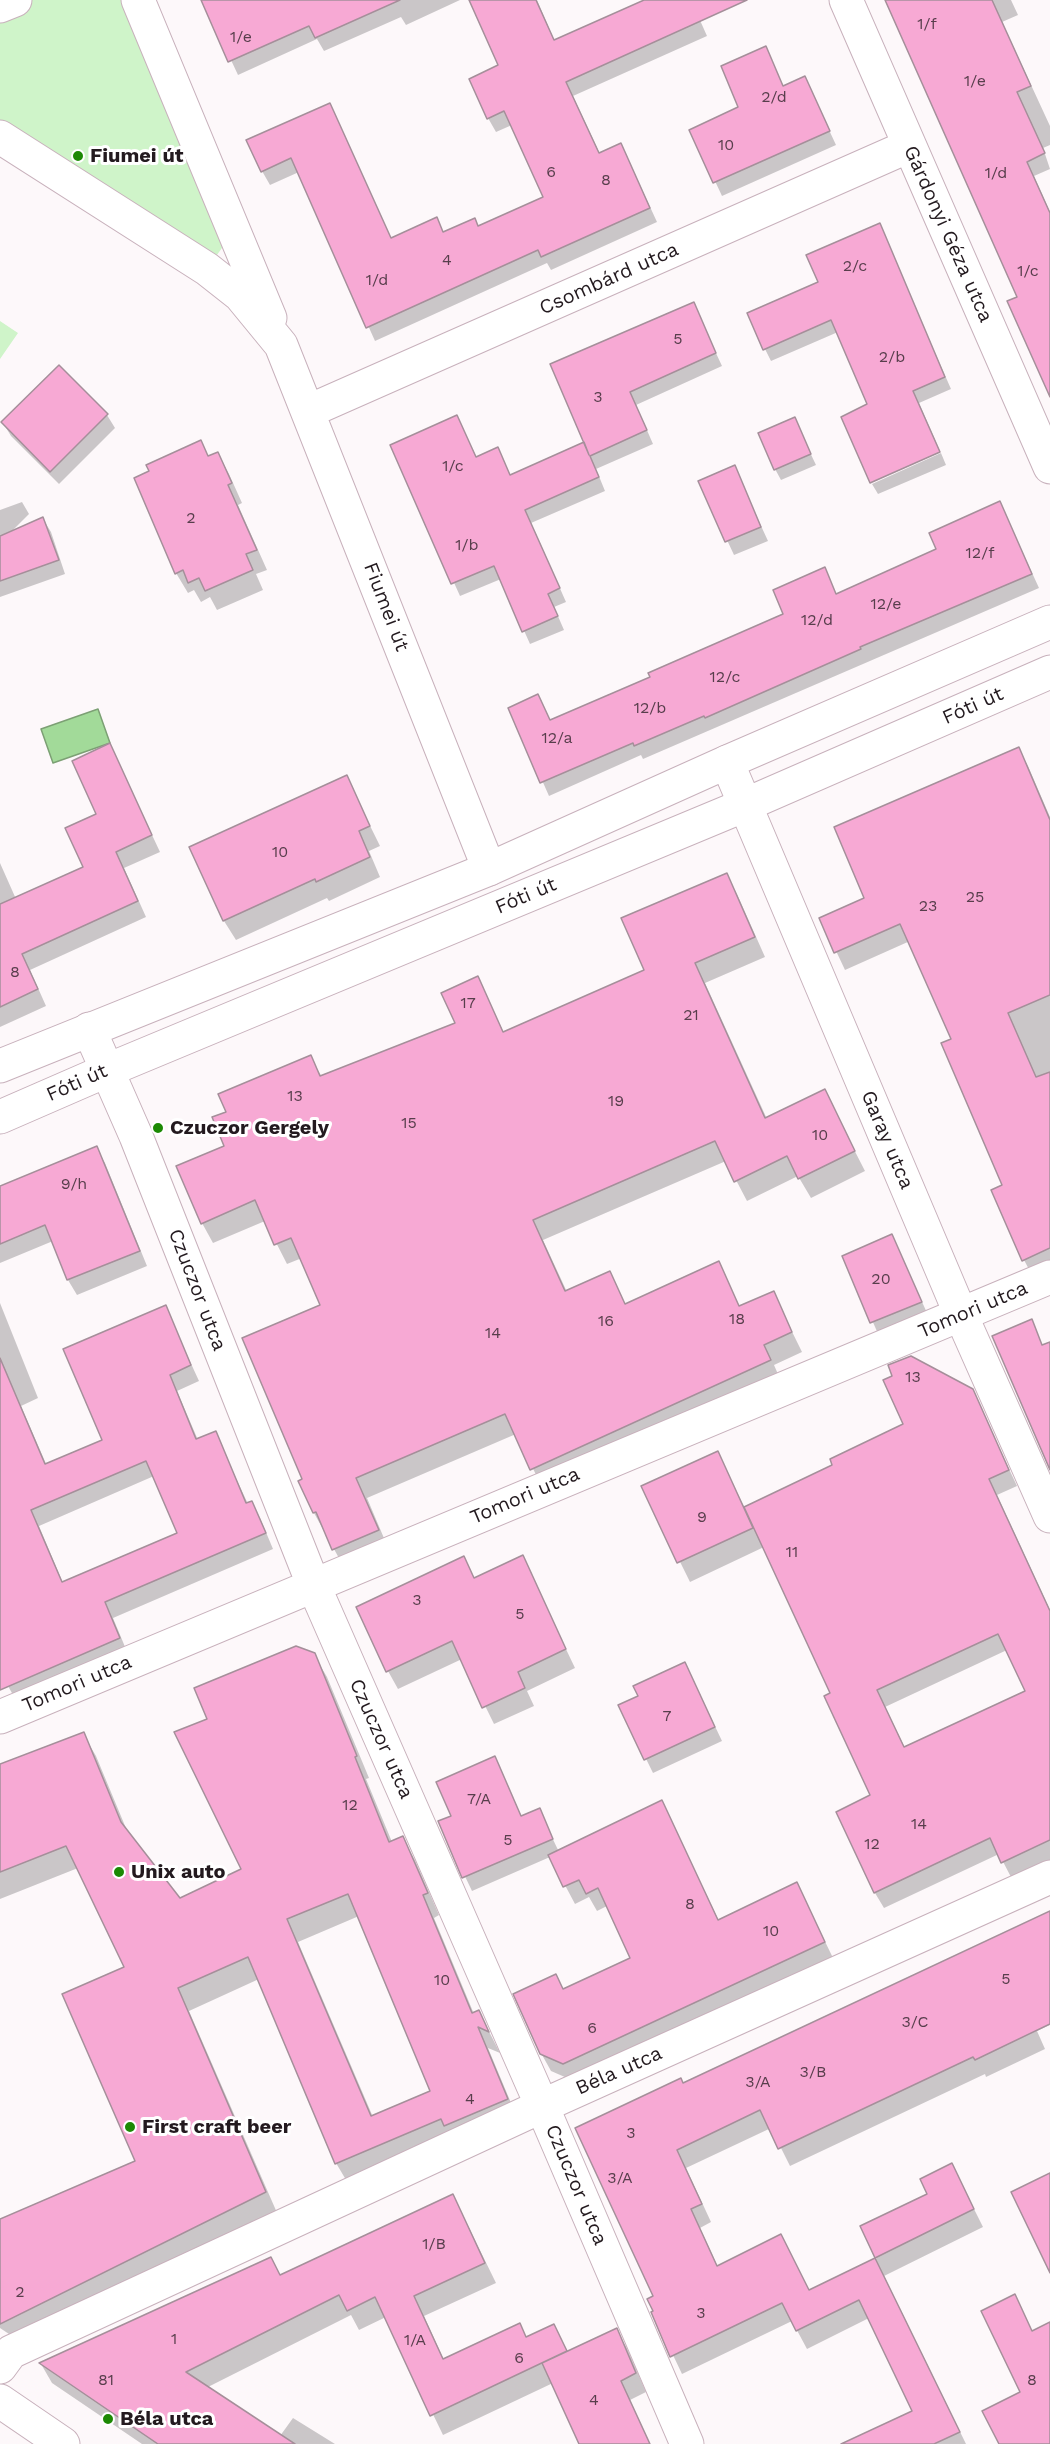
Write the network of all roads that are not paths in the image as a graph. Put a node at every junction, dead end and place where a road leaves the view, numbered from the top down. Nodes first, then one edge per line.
1 (15, 0) edge
2 (138, 0) edge
3 (846, 0) edge
4 (0, 6) edge
5 (0, 137) edge
6 (909, 146) junction
7 (281, 345) junction
8 (309, 411) junction
9 (1050, 467) edge
10 (1050, 622) edge
11 (1050, 672) edge
12 (727, 762) junction
13 (745, 805) junction
14 (489, 869) junction
15 (88, 1029) junction
16 (0, 1066) edge
17 (108, 1070) junction
18 (0, 1117) edge
19 (1050, 1277) edge
20 (961, 1315) junction
21 (1050, 1516) edge
22 (313, 1584) junction
23 (0, 1717) edge
24 (1050, 1877) edge
25 (542, 2106) junction
26 (0, 2367) edge
27 (0, 2401) edge
28 (63, 2444) edge
29 (687, 2444) edge

1 - 4 street
2 - 7 street, Fiumei út
3 - 6 street, Gárdonyi Géza utca
5 - 7 street, Fiumei út
6 - 8 street, Csombárd utca
6 - 9 street, Gárdonyi Géza utca
7 - 8 street, Fiumei út
8 - 14 street, Fiumei út
10 - 12 street, Fóti út
11 - 13 street, Fóti út
12 - 13 street, Garay utca
12 - 14 street, Fóti út
13 - 17 street, Fóti út
13 - 20 street, Garay utca
14 - 15 street, Fóti út
15 - 16 street, Fóti út
15 - 17 street, Czuczor utca
17 - 18 street, Fóti út
17 - 22 street, Czuczor utca
19 - 20 street, Tomori utca
20 - 21 street, Garay utca
20 - 22 street, Tomori utca
22 - 23 street, Tomori utca
22 - 25 street, Czuczor utca
24 - 25 street, Béla utca
25 - 26 street, Béla utca
25 - 29 street, Czuczor utca
27 - 28 street

